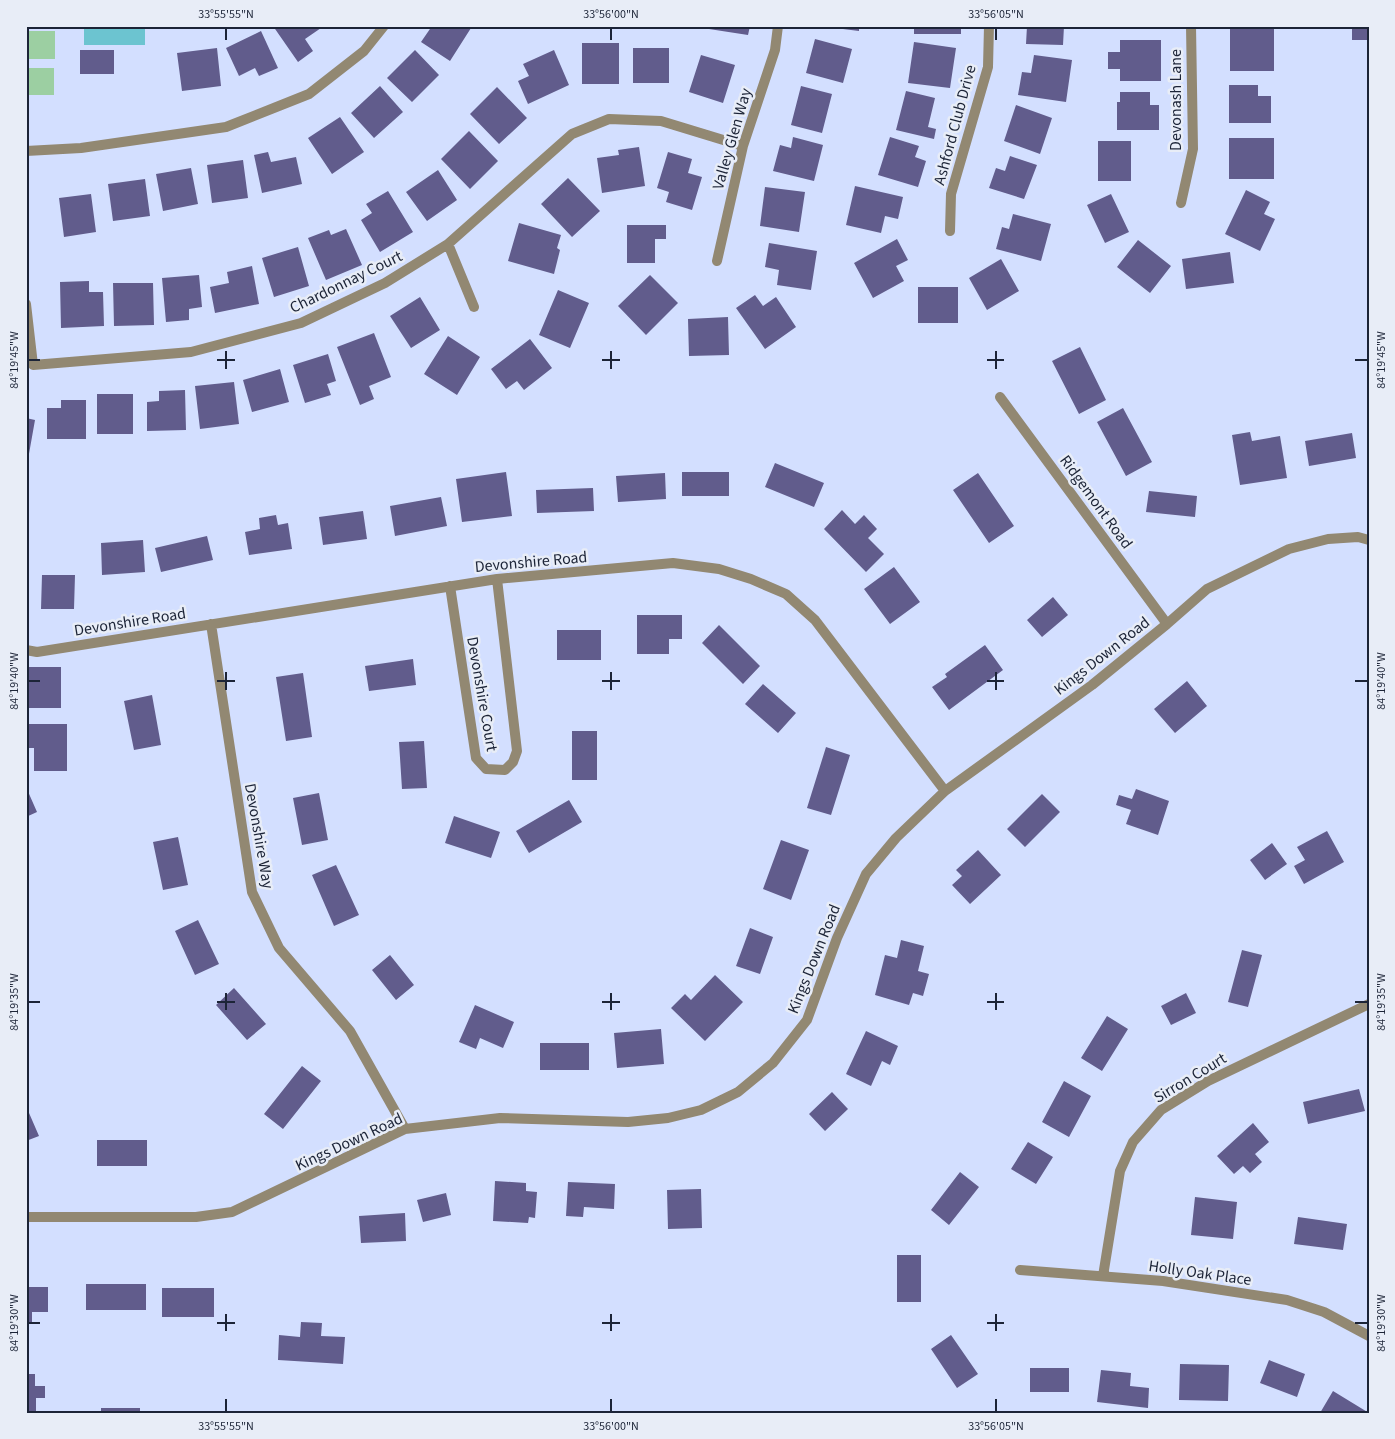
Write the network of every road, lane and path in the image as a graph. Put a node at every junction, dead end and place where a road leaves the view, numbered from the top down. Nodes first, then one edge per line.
1 (384, 26) edge
2 (778, 26) edge
3 (989, 26) edge
4 (1191, 26) edge
5 (743, 146) junction
6 (26, 151) edge
7 (1181, 203) dead end
8 (950, 231) dead end
9 (448, 244) junction
10 (717, 261) dead end
11 (26, 304) edge
12 (474, 307) dead end
13 (1000, 397) dead end
14 (1369, 540) edge
15 (497, 579) junction
16 (450, 586) junction
17 (211, 624) junction
18 (1167, 624) junction
19 (26, 650) edge
20 (945, 791) junction
21 (1369, 1004) edge
22 (405, 1129) junction
23 (26, 1217) edge
24 (1020, 1270) dead end
25 (1104, 1276) junction
26 (1369, 1336) edge

1 - 6 street
2 - 5 street, Valley Glen Way
3 - 8 street, Ashford Club Drive
4 - 7 street, Devonash Lane
5 - 9 street, Chardonnay Court
5 - 10 street, Valley Glen Way
9 - 11 street, Chardonnay Court
9 - 12 street
13 - 18 street, Ridgemont Road
14 - 18 street, Kings Down Road
15 - 16 street, Devonshire Road
15 - 16 street, Devonshire Court
15 - 20 street, Devonshire Road
16 - 17 street, Devonshire Road
17 - 19 street, Devonshire Road
17 - 22 street, Devonshire Way
18 - 20 street, Kings Down Road
20 - 22 street, Kings Down Road
21 - 25 street, Sirron Court
22 - 23 street, Kings Down Road
24 - 25 street, Holly Oak Place
25 - 26 street, Holly Oak Place

